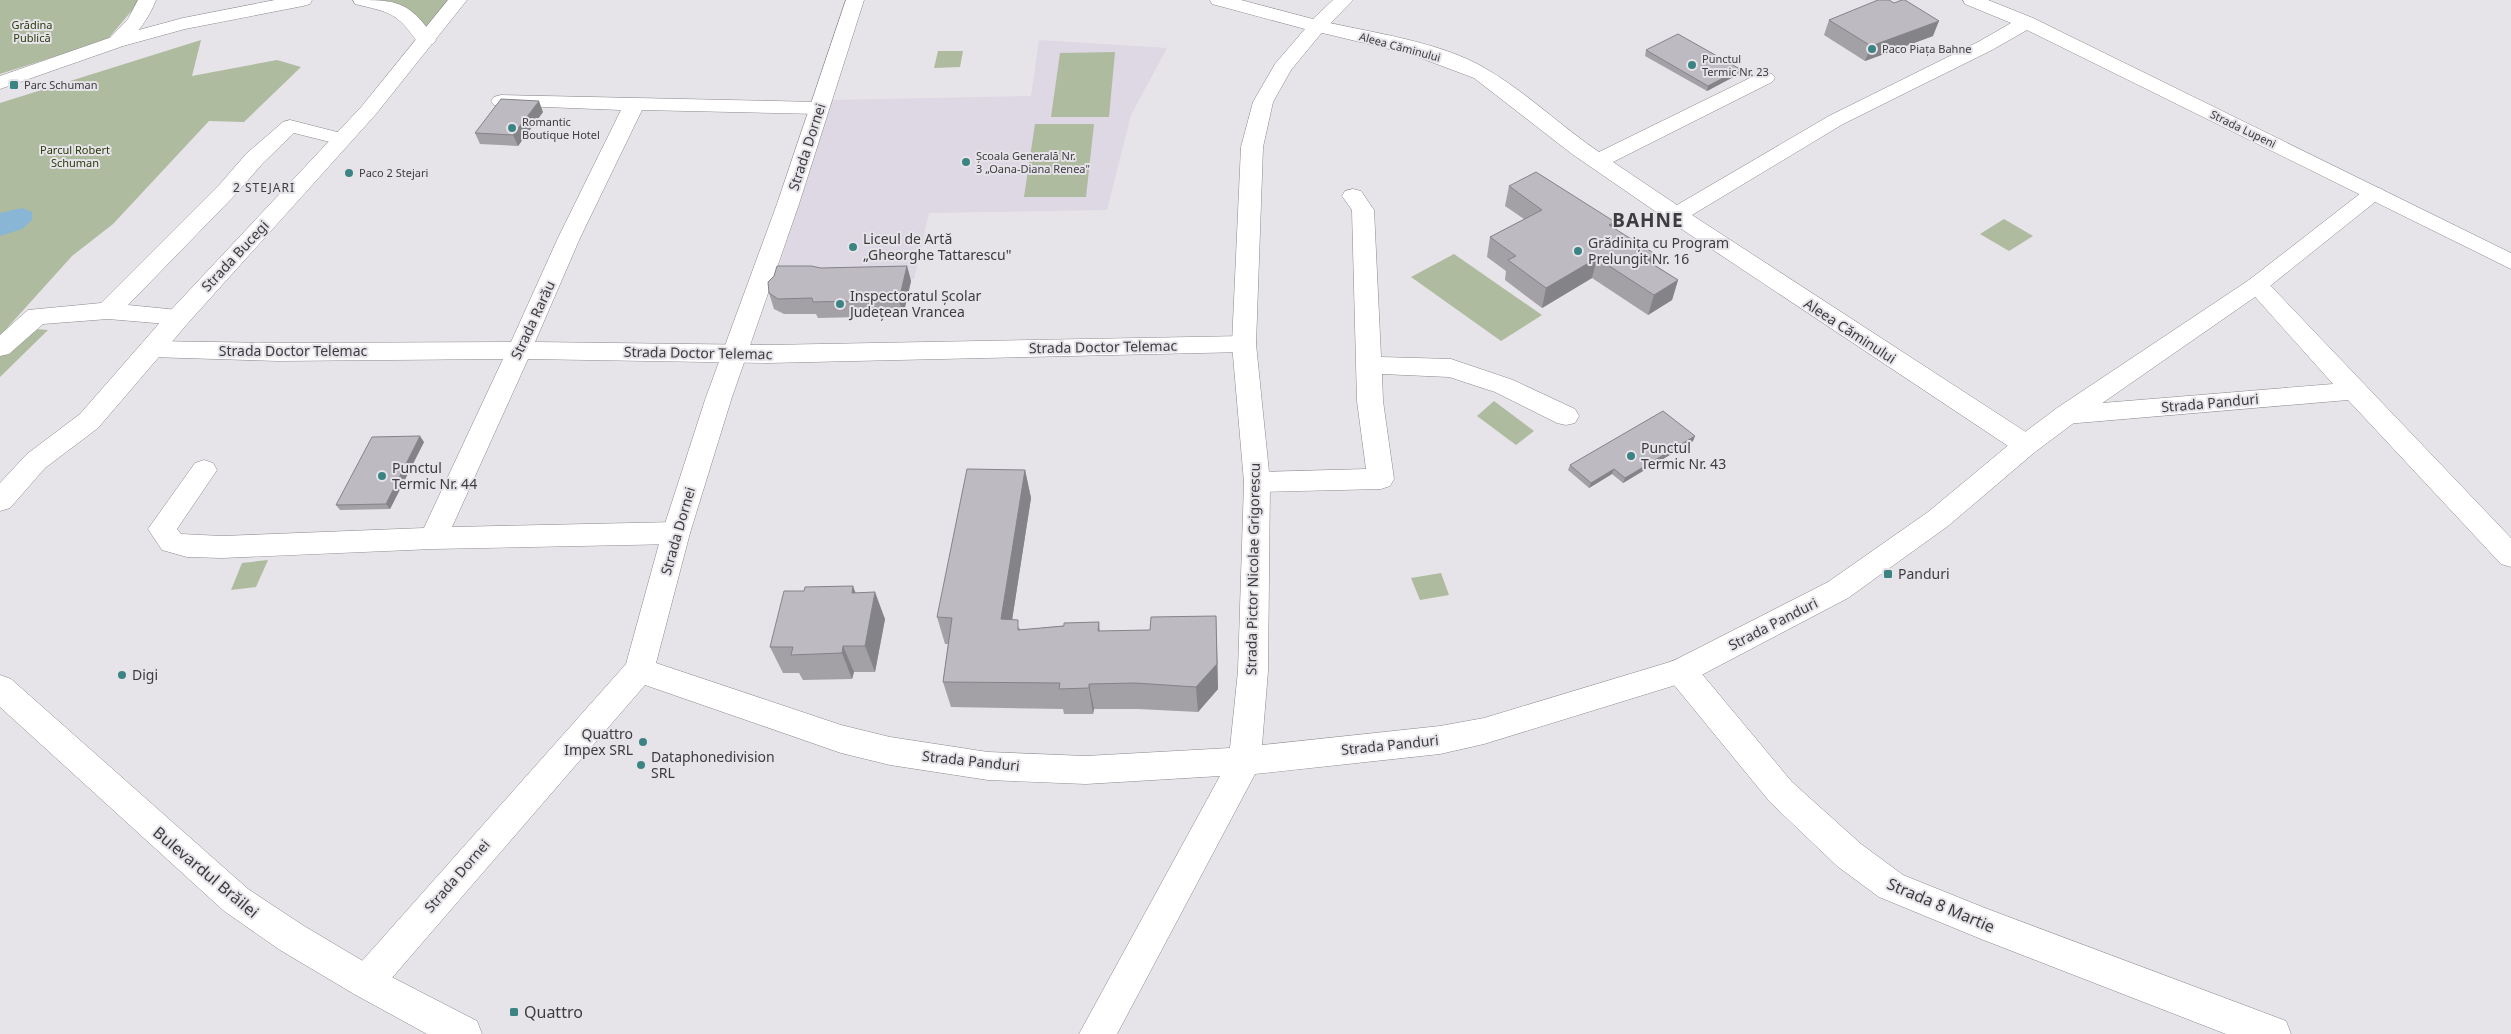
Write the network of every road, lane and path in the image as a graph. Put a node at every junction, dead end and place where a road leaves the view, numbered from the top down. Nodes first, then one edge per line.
1 (147, 0) edge
2 (303, 0) edge
3 (362, 0) edge
4 (458, 0) edge
5 (855, 0) edge
6 (1220, 0) edge
7 (1344, 0) edge
8 (1972, 0) edge
9 (2026, 22) junction
10 (1318, 26) junction
11 (426, 40) junction
12 (116, 42) junction
13 (1765, 78) dead end
14 (0, 83) edge
15 (501, 101) edge
16 (635, 103) junction
17 (819, 108) junction
18 (342, 139) junction
19 (1597, 161) junction
20 (2374, 194) junction
21 (1353, 196) dead end
22 (1676, 215) junction
23 (2511, 262) edge
24 (2257, 285) junction
25 (108, 311) junction
26 (179, 317) junction
27 (1244, 344) junction
28 (0, 348) edge
29 (151, 349) junction
30 (519, 350) junction
31 (736, 354) junction
32 (1368, 365) junction
33 (2354, 391) junction
34 (2066, 414) junction
35 (1566, 416) dead end
36 (2026, 445) junction
37 (36, 461) junction
38 (204, 470) dead end
39 (0, 478) edge
40 (1257, 482) junction
41 (0, 501) edge
42 (676, 533) junction
43 (433, 538) junction
44 (2509, 550) edge
45 (639, 670) junction
46 (1681, 670) junction
47 (0, 688) edge
48 (1245, 761) junction
49 (366, 982) junction
50 (464, 1034) edge
51 (1097, 1034) edge
52 (2273, 1034) edge

1 - 12 street
2 - 12 street
3 - 11 street
4 - 11 street, Strada Bucegi
5 - 17 street, Strada Dornei
6 - 10 street, Aleea Căminului
7 - 10 street, Strada Pictor Nicolae Grigorescu
8 - 9 street, Strada Lupeni
9 - 20 street, Strada Lupeni
9 - 22 street
10 - 19 street, Aleea Căminului
10 - 27 street, Strada Pictor Nicolae Grigorescu
11 - 18 street, Strada Bucegi
12 - 14 street
13 - 19 street
15 - 16 street
16 - 17 street
16 - 30 street, Strada Rarău
17 - 31 street, Strada Dornei
18 - 25 street
18 - 26 street, Strada Bucegi
19 - 22 street, Aleea Căminului
20 - 23 street, Strada Lupeni
20 - 24 street, Strada Panduri
21 - 32 street
22 - 36 street, Aleea Căminului
24 - 33 street
24 - 34 street, Strada Panduri
25 - 26 street
25 - 28 street
26 - 29 street, Strada Bucegi
27 - 31 street, Strada Doctor Telemac
27 - 40 street, Strada Pictor Nicolae Grigorescu
29 - 30 street, Strada Doctor Telemac
29 - 37 street, Strada Bucegi
30 - 31 street, Strada Doctor Telemac
30 - 43 street, Strada Rarău
31 - 42 street, Strada Dornei
32 - 35 street
32 - 40 street
33 - 34 street, Strada Panduri
33 - 44 street
34 - 36 street, Strada Panduri
36 - 46 street, Strada Panduri
37 - 39 street
37 - 41 street, Strada Bucegi
38 - 43 street
40 - 48 street, Strada Pictor Nicolae Grigorescu
42 - 43 street
42 - 45 street, Strada Dornei
45 - 48 street, Strada Panduri
45 - 49 street, Strada Dornei
46 - 48 street, Strada Panduri
46 - 52 street, Strada 8 Martie
47 - 49 street, Bulevardul Brăilei
48 - 51 street, Strada Pictor Nicolae Grigorescu
49 - 50 street, Bulevardul Brăilei

